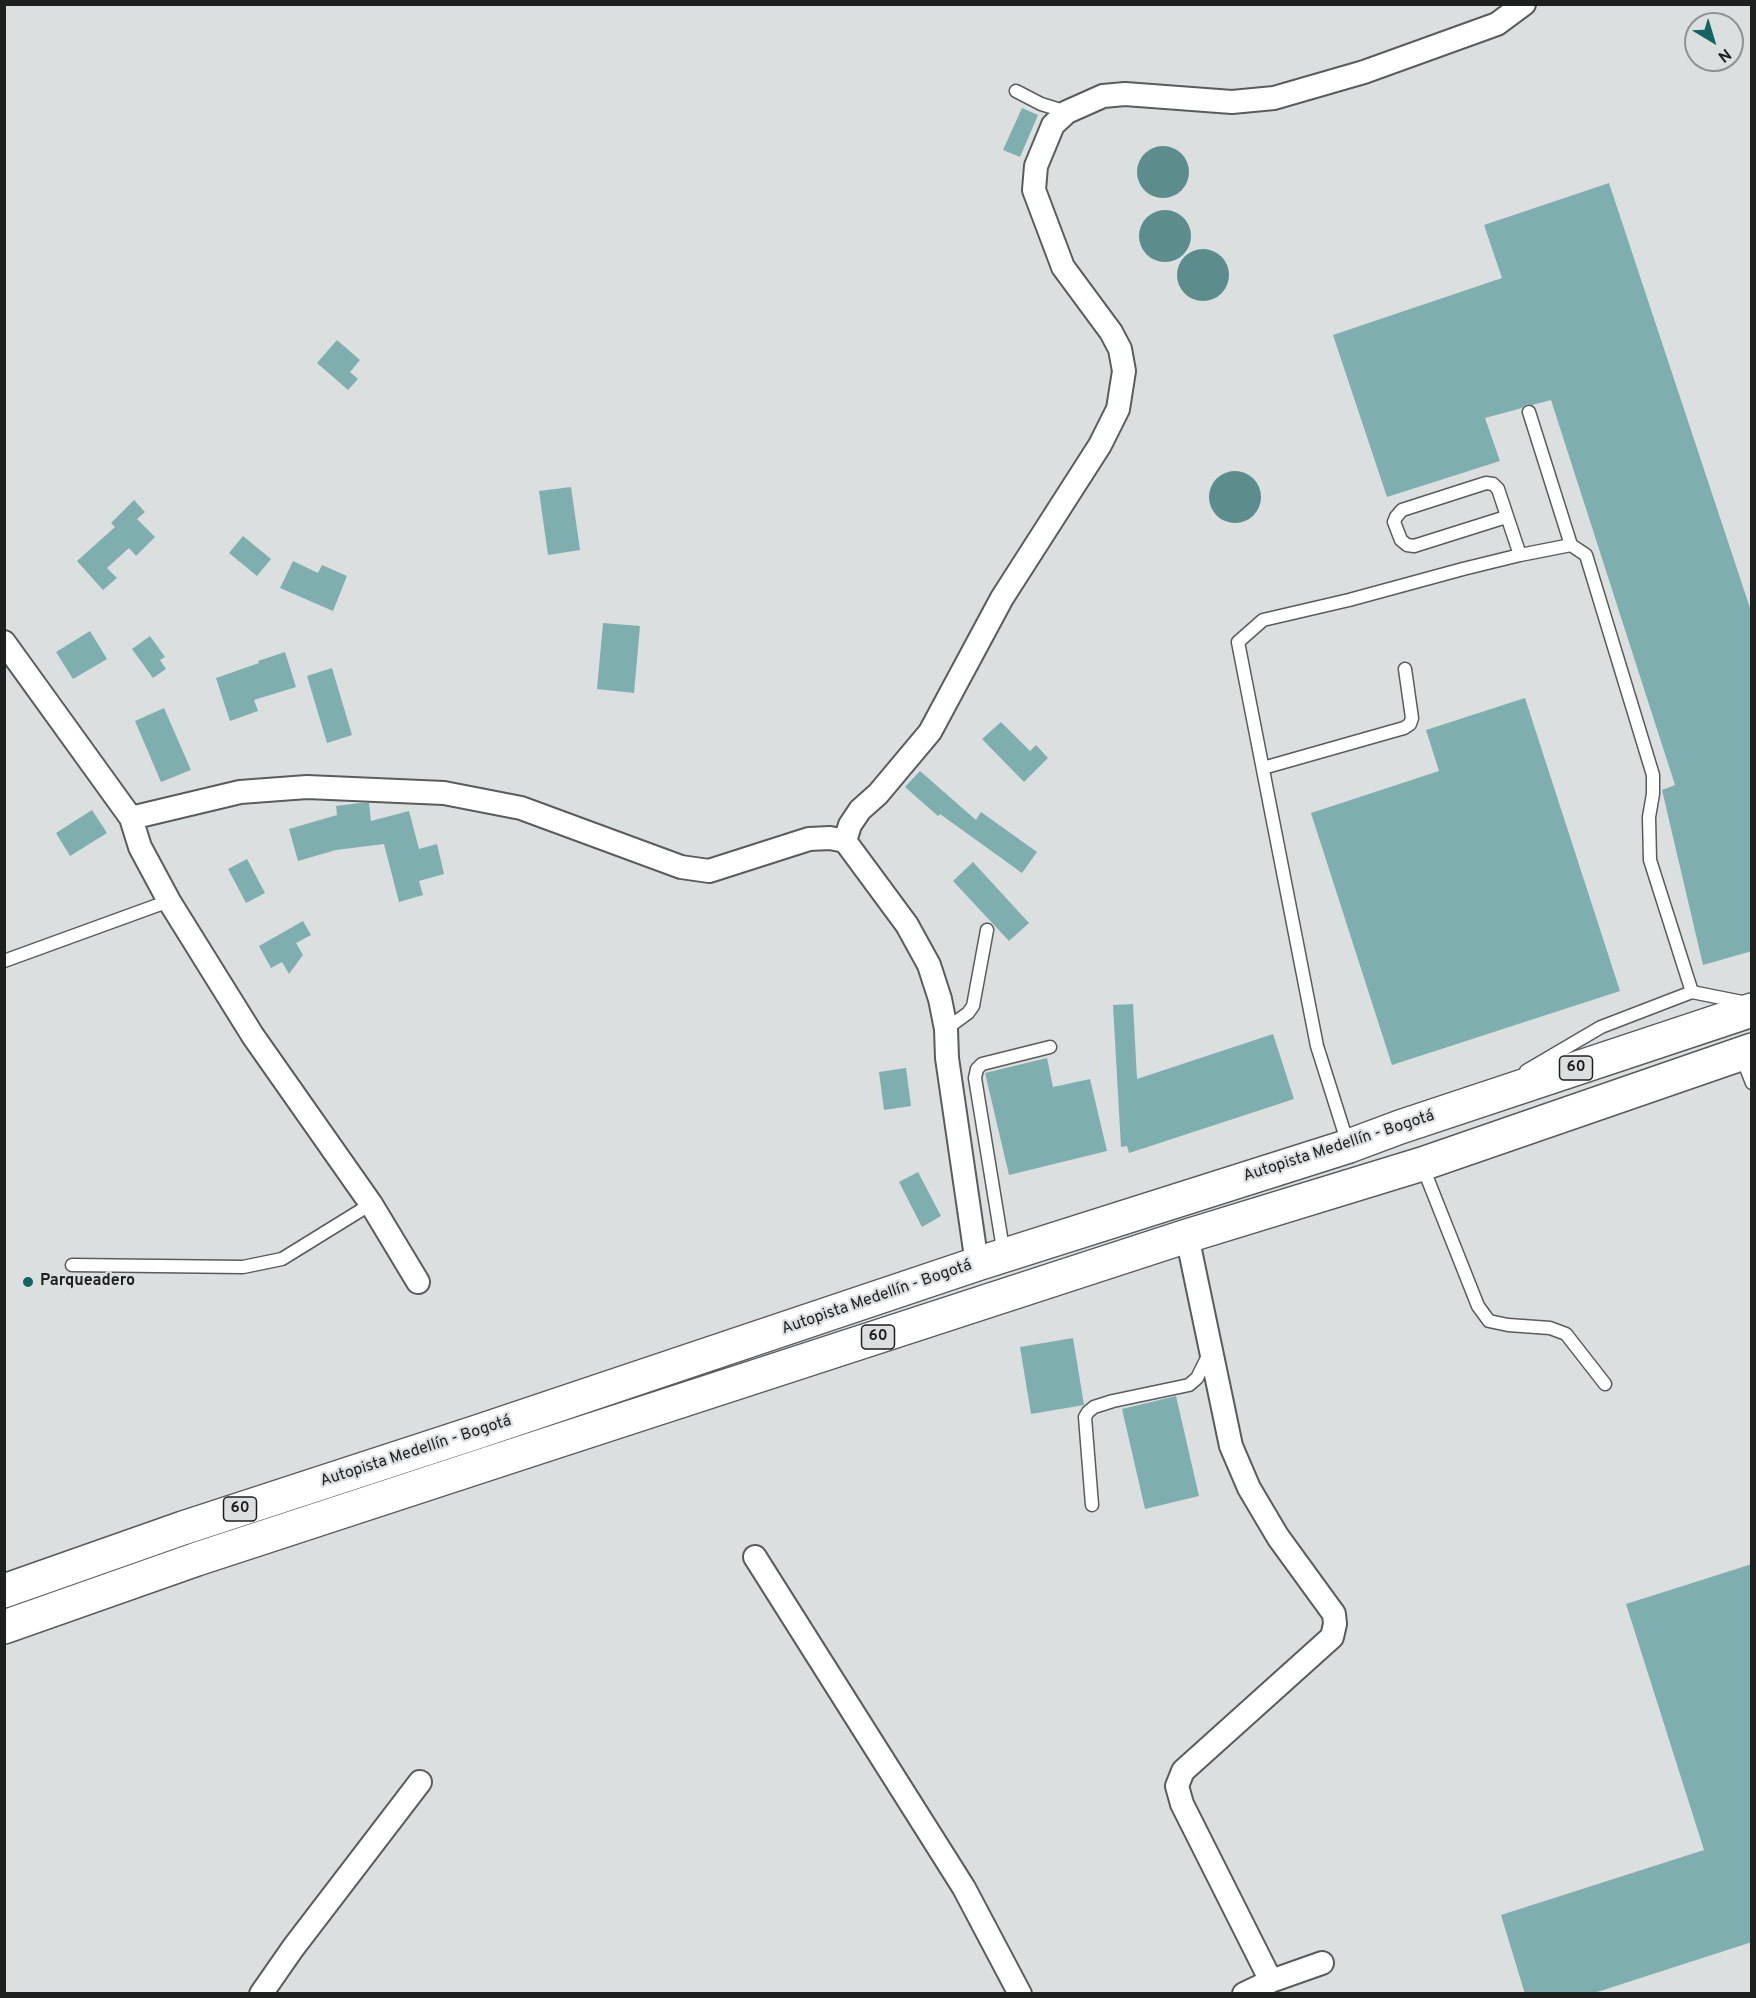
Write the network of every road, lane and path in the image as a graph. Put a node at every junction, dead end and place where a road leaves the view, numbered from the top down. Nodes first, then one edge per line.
1 (1524, 4) edge
2 (1016, 91) dead end
3 (1067, 112) junction
4 (1530, 412) dead end
5 (1506, 517) junction
6 (1571, 545) junction
7 (1520, 555) junction
8 (4, 642) edge
9 (1405, 669) dead end
10 (1263, 768) junction
11 (131, 818) junction
12 (845, 841) junction
13 (169, 902) junction
14 (987, 930) dead end
15 (4, 960) edge
16 (1692, 992) junction
17 (1752, 1003) edge
18 (1752, 1010) edge
19 (946, 1029) junction
20 (1050, 1047) dead end
21 (1748, 1062) edge
22 (1477, 1101) junction
23 (1349, 1146) junction
24 (1422, 1164) junction
25 (370, 1204) junction
26 (1187, 1236) junction
27 (991, 1260) junction
28 (72, 1265) dead end
29 (418, 1282) dead end
30 (1211, 1350) junction
31 (1605, 1384) dead end
32 (1092, 1505) dead end
33 (755, 1557) dead end
34 (4, 1591) edge
35 (4, 1627) edge
36 (420, 1782) dead end
37 (1322, 1963) dead end
38 (1271, 1981) junction
39 (261, 1994) edge
40 (1020, 1994) edge
41 (1244, 1994) edge

1 - 3 street
2 - 3 lane
3 - 12 street
4 - 6 lane
5 - 5 lane
5 - 7 lane
6 - 7 lane
6 - 16 lane
7 - 10 lane
8 - 11 street
9 - 10 lane
10 - 23 lane
11 - 12 street
11 - 13 street
12 - 19 street
13 - 15 lane
13 - 25 street
14 - 19 lane
16 - 17 lane
16 - 22 lane
18 - 22 highway, Autopista Medellín - Bogotá / 60
19 - 27 street
20 - 27 lane
21 - 24 highway, Autopista Medellín - Bogotá / 60
22 - 23 highway, Autopista Medellín - Bogotá / 60
23 - 27 highway, Autopista Medellín - Bogotá / 60
24 - 26 highway, Autopista Medellín - Bogotá / 60
24 - 31 lane
25 - 28 lane
25 - 29 street
26 - 30 street
26 - 35 highway, Autopista Medellín - Bogotá / 60
27 - 34 highway, Autopista Medellín - Bogotá / 60
30 - 32 lane
30 - 38 street
33 - 40 street
36 - 39 street
37 - 38 street
38 - 41 street

